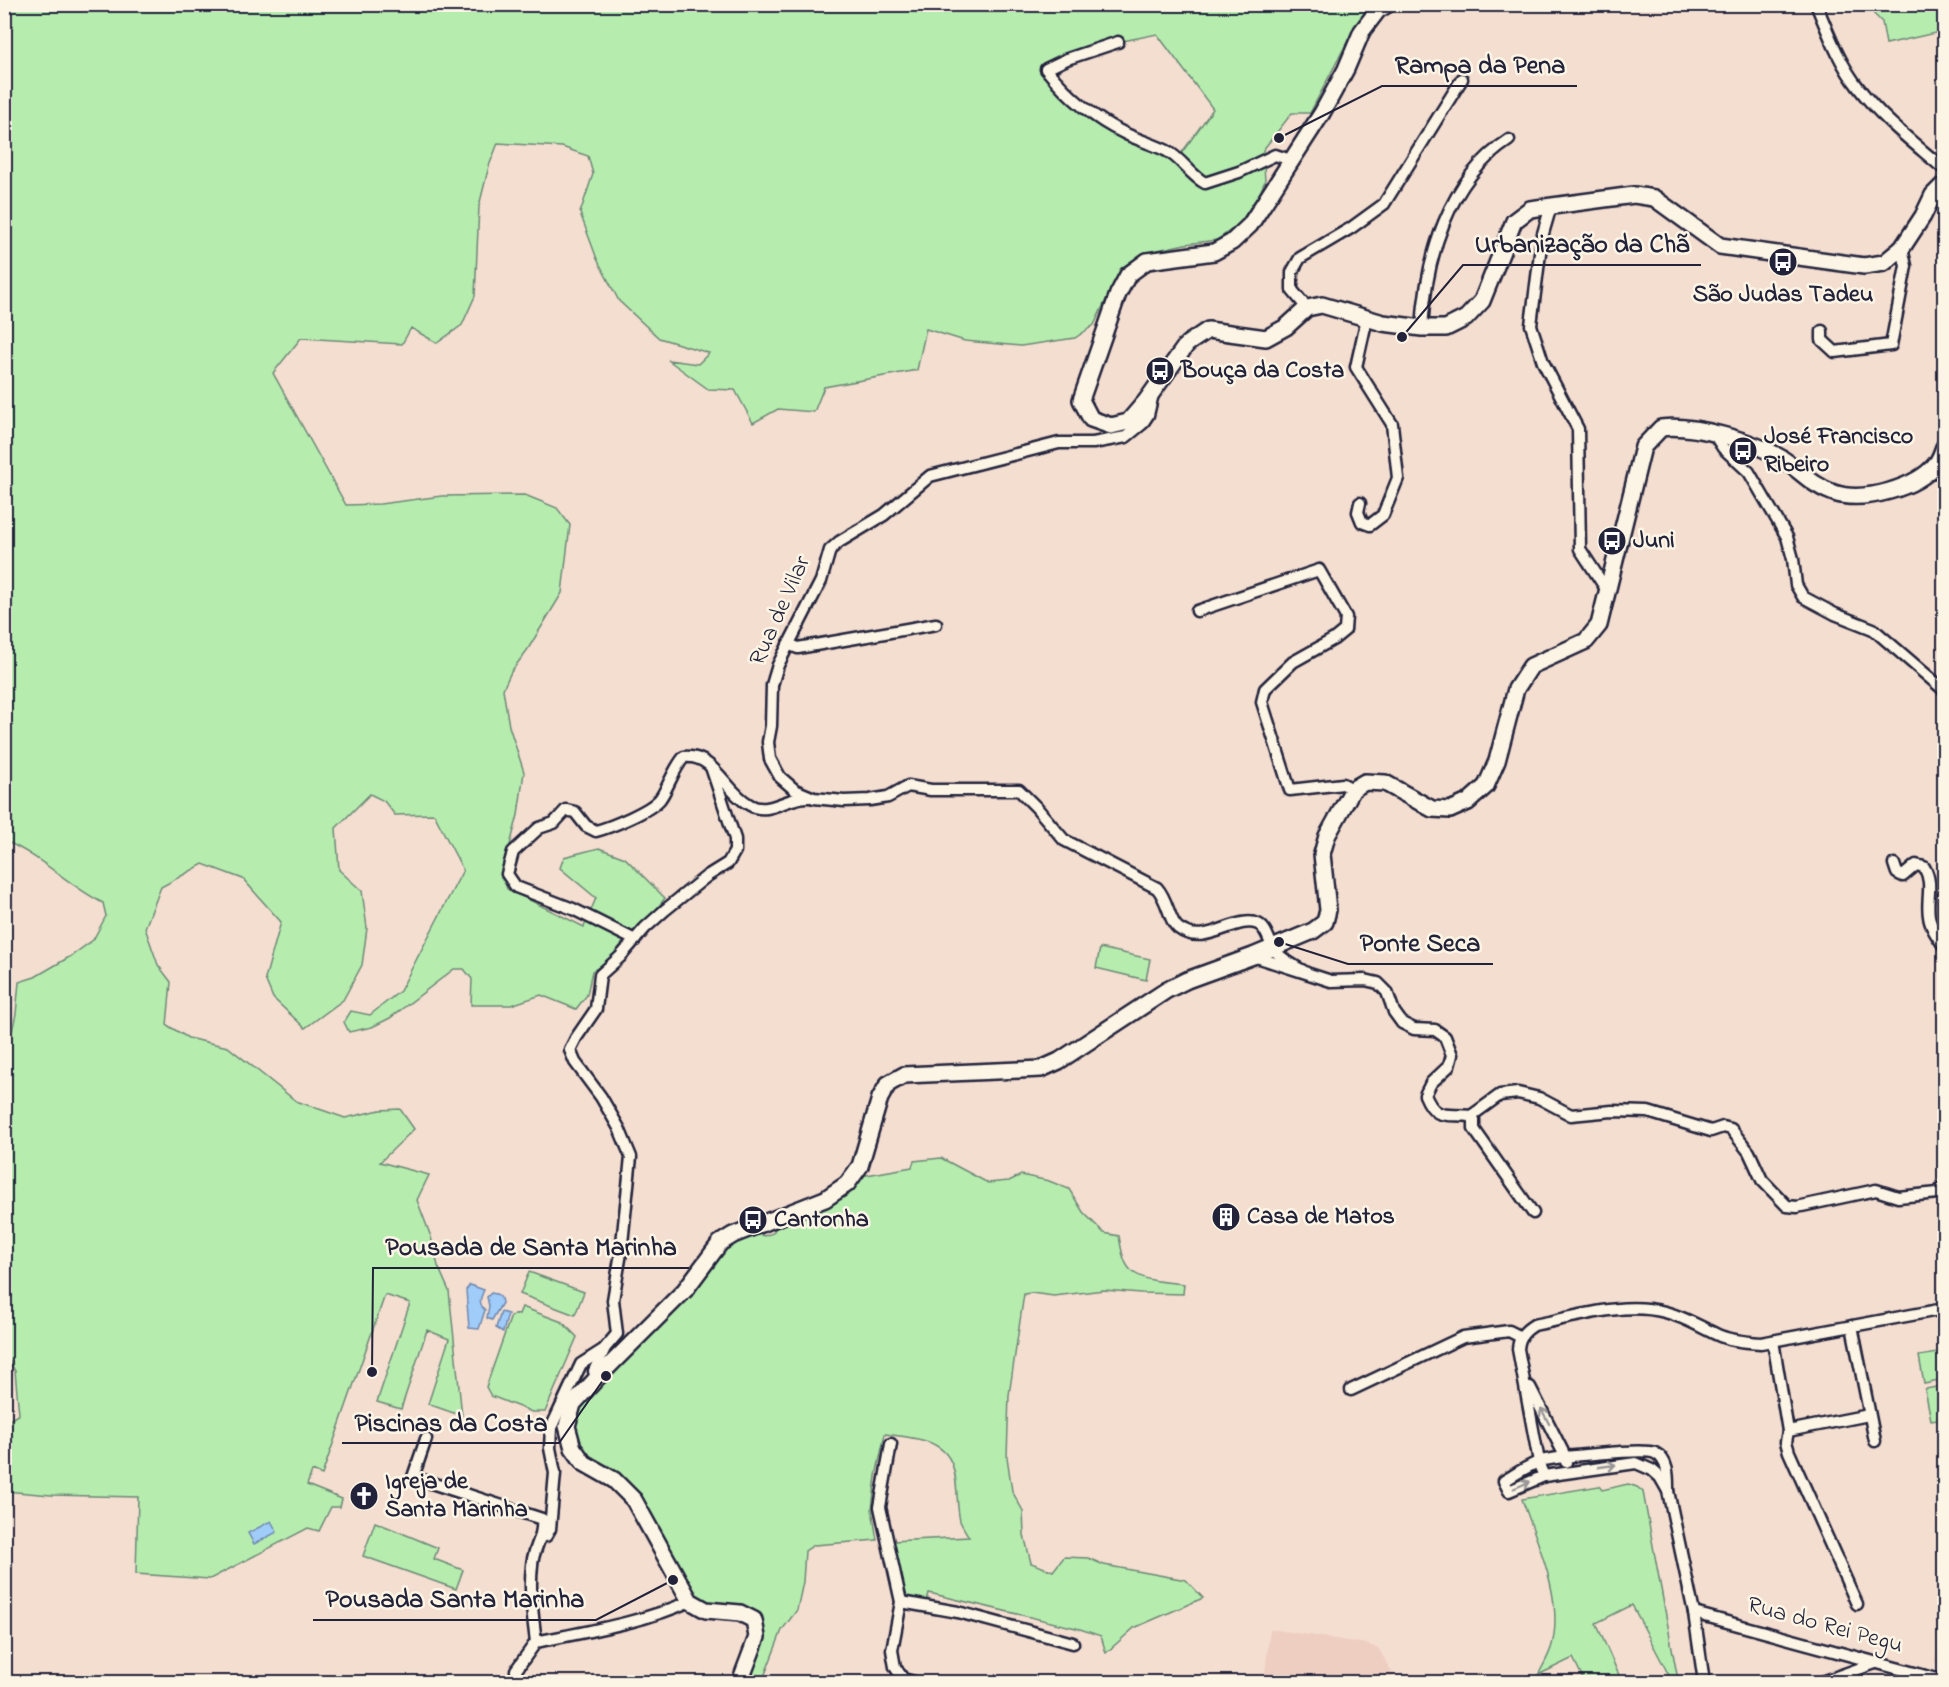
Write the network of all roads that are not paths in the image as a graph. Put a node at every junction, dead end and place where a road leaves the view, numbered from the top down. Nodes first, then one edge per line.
1 (1388, 4) edge
2 (1816, 4) edge
3 (1118, 42) dead end
4 (1462, 79) dead end
5 (1509, 140) dead end
6 (1291, 160) junction
7 (1944, 169) edge
8 (1944, 184) edge
9 (1551, 206) junction
10 (1902, 248) junction
11 (1307, 308) junction
12 (1367, 318) junction
13 (1422, 328) junction
14 (1822, 331) dead end
15 (1154, 389) junction
16 (1714, 434) junction
17 (1944, 447) edge
18 (1360, 503) dead end
19 (1608, 592) junction
20 (1197, 611) dead end
21 (936, 624) dead end
22 (788, 644) junction
23 (1944, 690) edge
24 (711, 766) junction
25 (1353, 789) junction
26 (814, 798) junction
27 (1894, 864) dead end
28 (634, 940) junction
29 (1944, 946) edge
30 (1273, 949) junction
31 (1254, 956) junction
32 (1305, 972) junction
33 (1471, 1116) junction
34 (1942, 1192) edge
35 (1533, 1213) dead end
36 (1944, 1309) edge
37 (1852, 1326) junction
38 (1521, 1337) junction
39 (1773, 1341) junction
40 (605, 1348) junction
41 (1524, 1377) junction
42 (596, 1379) junction
43 (1351, 1390) dead end
44 (1869, 1415) junction
45 (1788, 1431) junction
46 (426, 1439) dead end
47 (1875, 1441) dead end
48 (891, 1444) dead end
49 (1565, 1456) junction
50 (1539, 1462) junction
51 (1567, 1472) junction
52 (1544, 1476) junction
53 (1668, 1491) junction
54 (537, 1548) junction
55 (690, 1601) junction
56 (901, 1602) junction
57 (1857, 1604) dead end
58 (1694, 1613) junction
59 (536, 1642) junction
60 (1073, 1643) dead end
61 (1879, 1662) junction
62 (1944, 1681) edge
63 (516, 1683) edge
64 (740, 1683) edge
65 (914, 1683) edge
66 (1704, 1683) edge
67 (1822, 1683) edge

1 - 6 street
2 - 7 street
3 - 6 street
4 - 11 street
5 - 13 street
6 - 15 street
8 - 10 street
9 - 10 street
9 - 13 street
9 - 19 street
10 - 14 street
11 - 12 street
11 - 15 street
12 - 13 street
12 - 18 street
15 - 22 street, Rua de Vilar
16 - 17 street
16 - 19 street
16 - 23 street
19 - 25 street
20 - 25 street
21 - 22 street
22 - 26 street, Rua de Vilar
24 - 26 street
24 - 28 street
24 - 28 street
25 - 30 street
26 - 30 street, Rua de Vilar
27 - 29 street
28 - 40 street
30 - 31 street
30 - 32 street
31 - 32 street
31 - 42 street
32 - 33 street
33 - 34 street
33 - 35 street
36 - 37 street
37 - 39 street
37 - 44 street
38 - 39 street
38 - 41 street
38 - 43 street
39 - 45 street
40 - 42 street
40 - 54 street
49 -> 41 street
41 - 50 street
42 - 55 street
44 - 45 street
44 - 47 street
45 - 57 street
46 - 54 street
48 - 56 street
49 - 50 street
49 - 51 street
49 - 53 street
50 - 52 street
50 -> 52 street
51 - 52 street
51 -> 53 street
53 - 58 street
54 - 59 street
55 - 59 street
55 - 64 street
56 - 60 street
56 - 65 street
58 - 61 street, Rua do Rei Pegu
58 - 66 street
59 - 63 street
61 - 62 street, Rua do Rei Pegu
61 - 67 street

